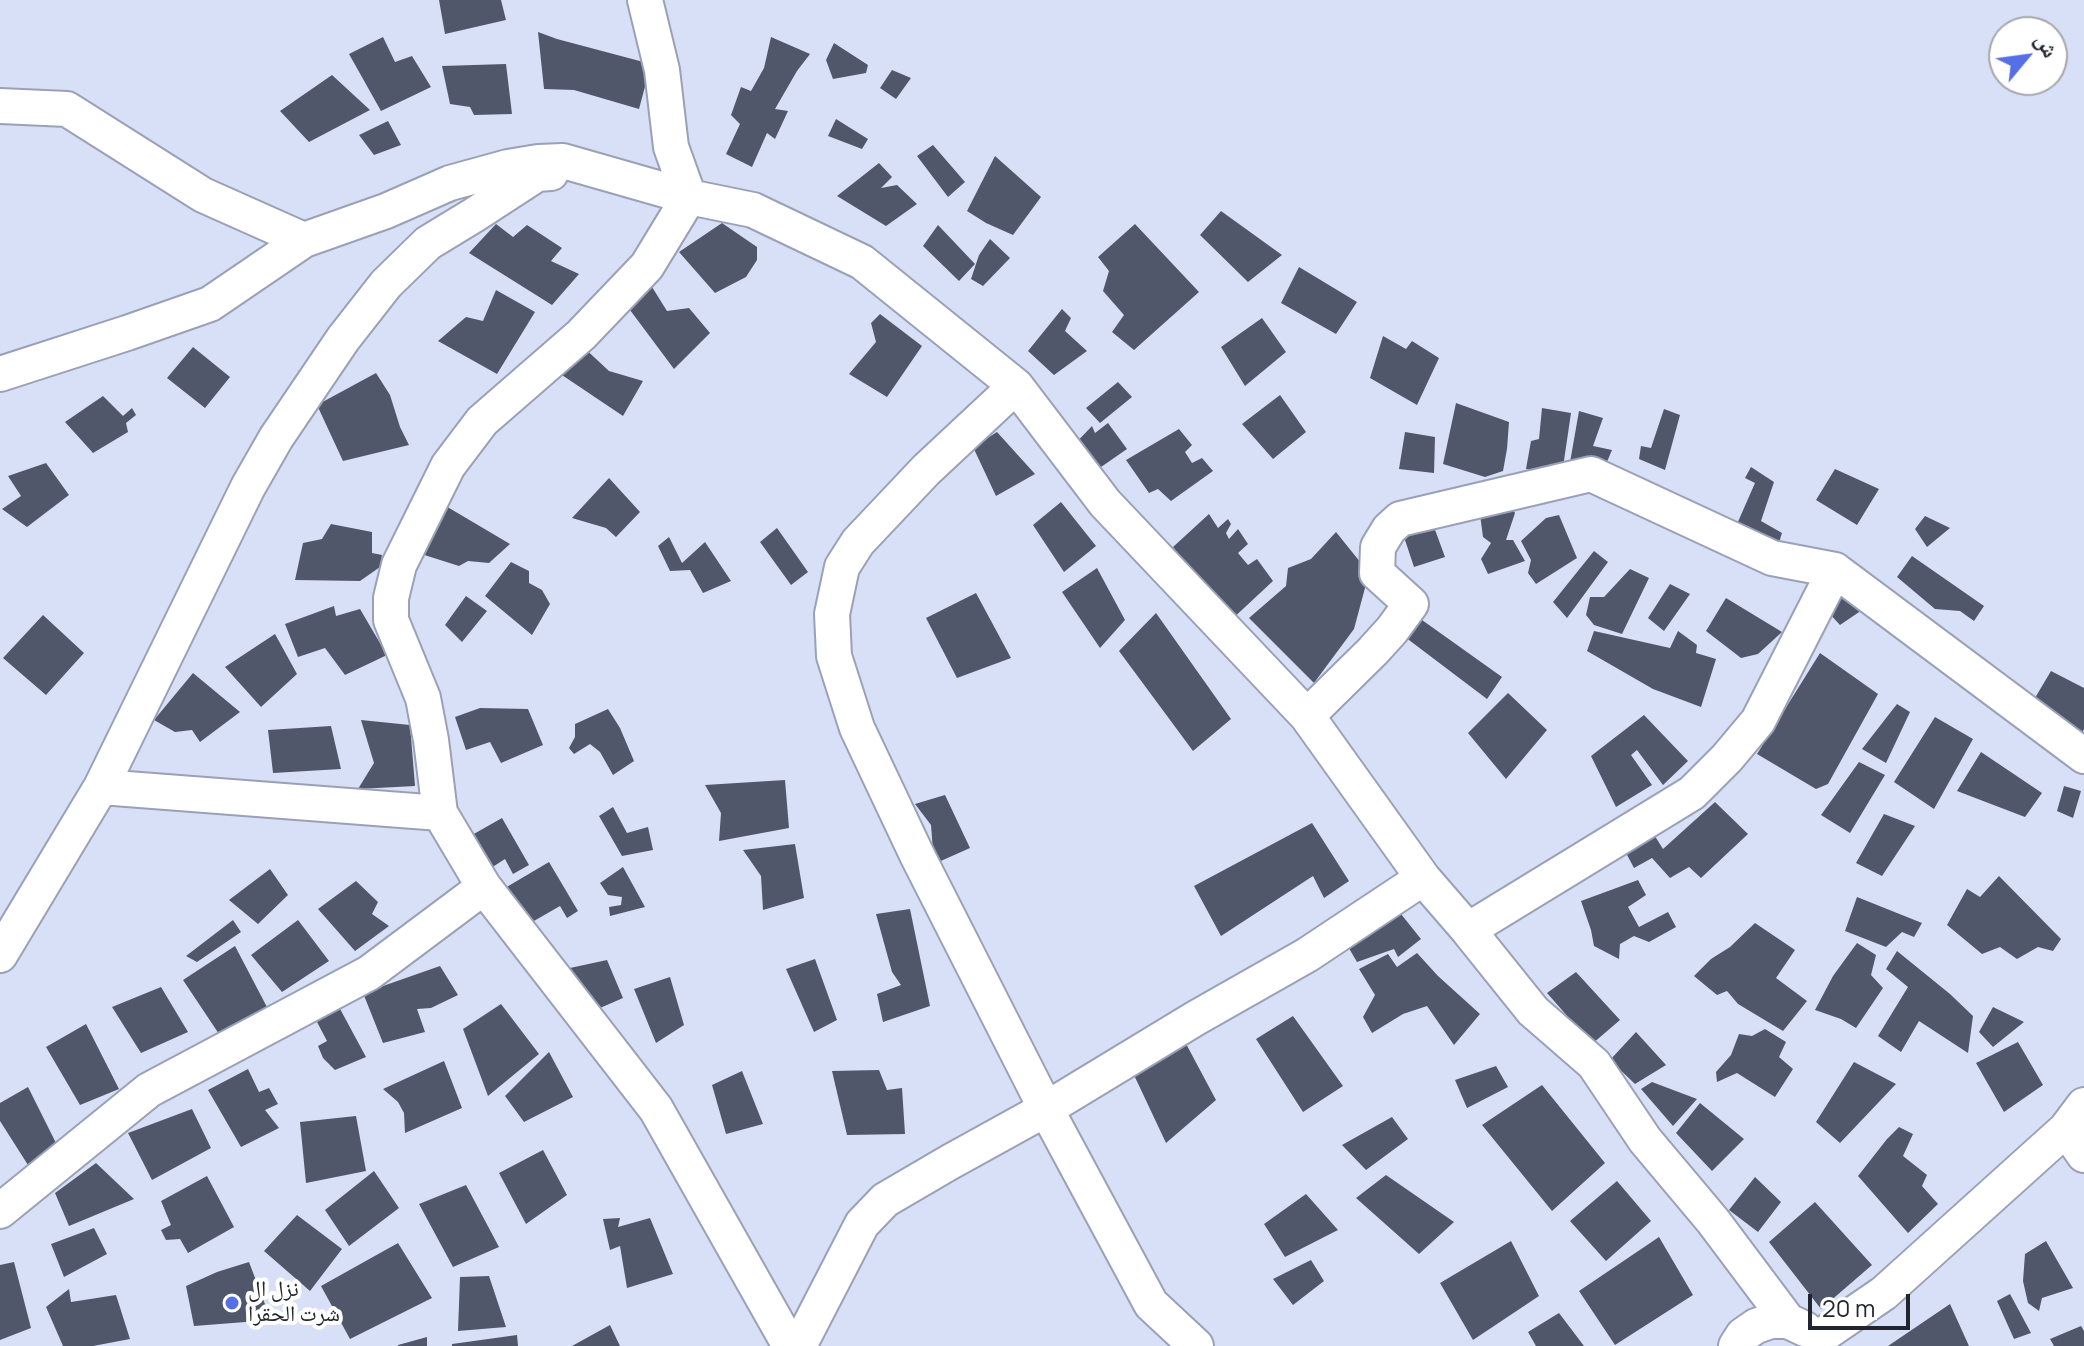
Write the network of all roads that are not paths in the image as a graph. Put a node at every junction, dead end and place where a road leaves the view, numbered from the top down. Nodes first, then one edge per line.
1 (645, 0) edge
2 (0, 106) edge
3 (600, 172) junction
4 (689, 197) junction
5 (304, 240) junction
6 (0, 374) edge
7 (1016, 386) junction
8 (1835, 570) junction
9 (1307, 716) junction
10 (2084, 756) edge
11 (101, 787) junction
12 (440, 813) junction
13 (1423, 878) junction
14 (484, 887) junction
15 (1468, 930) junction
16 (0, 955) edge
17 (1046, 1109) junction
18 (2078, 1129) edge
19 (0, 1211) edge
20 (1788, 1321) junction
21 (1819, 1342) edge
22 (790, 1346) edge
23 (799, 1346) edge
24 (1196, 1346) edge
25 (1736, 1346) edge

1 - 4 street
2 - 5 street
3 - 4 street
3 - 5 street
3 - 11 street
4 - 7 street
4 - 12 street
5 - 6 street
7 - 9 street
7 - 17 street
8 - 9 street
8 - 10 street
8 - 15 street
9 - 13 street
11 - 12 street
11 - 16 street
12 - 14 street
13 - 15 street
13 - 17 street
14 - 19 street
14 - 22 street
15 - 20 street
17 - 23 street
17 - 24 street
18 - 21 street
20 - 21 street
20 - 25 street

